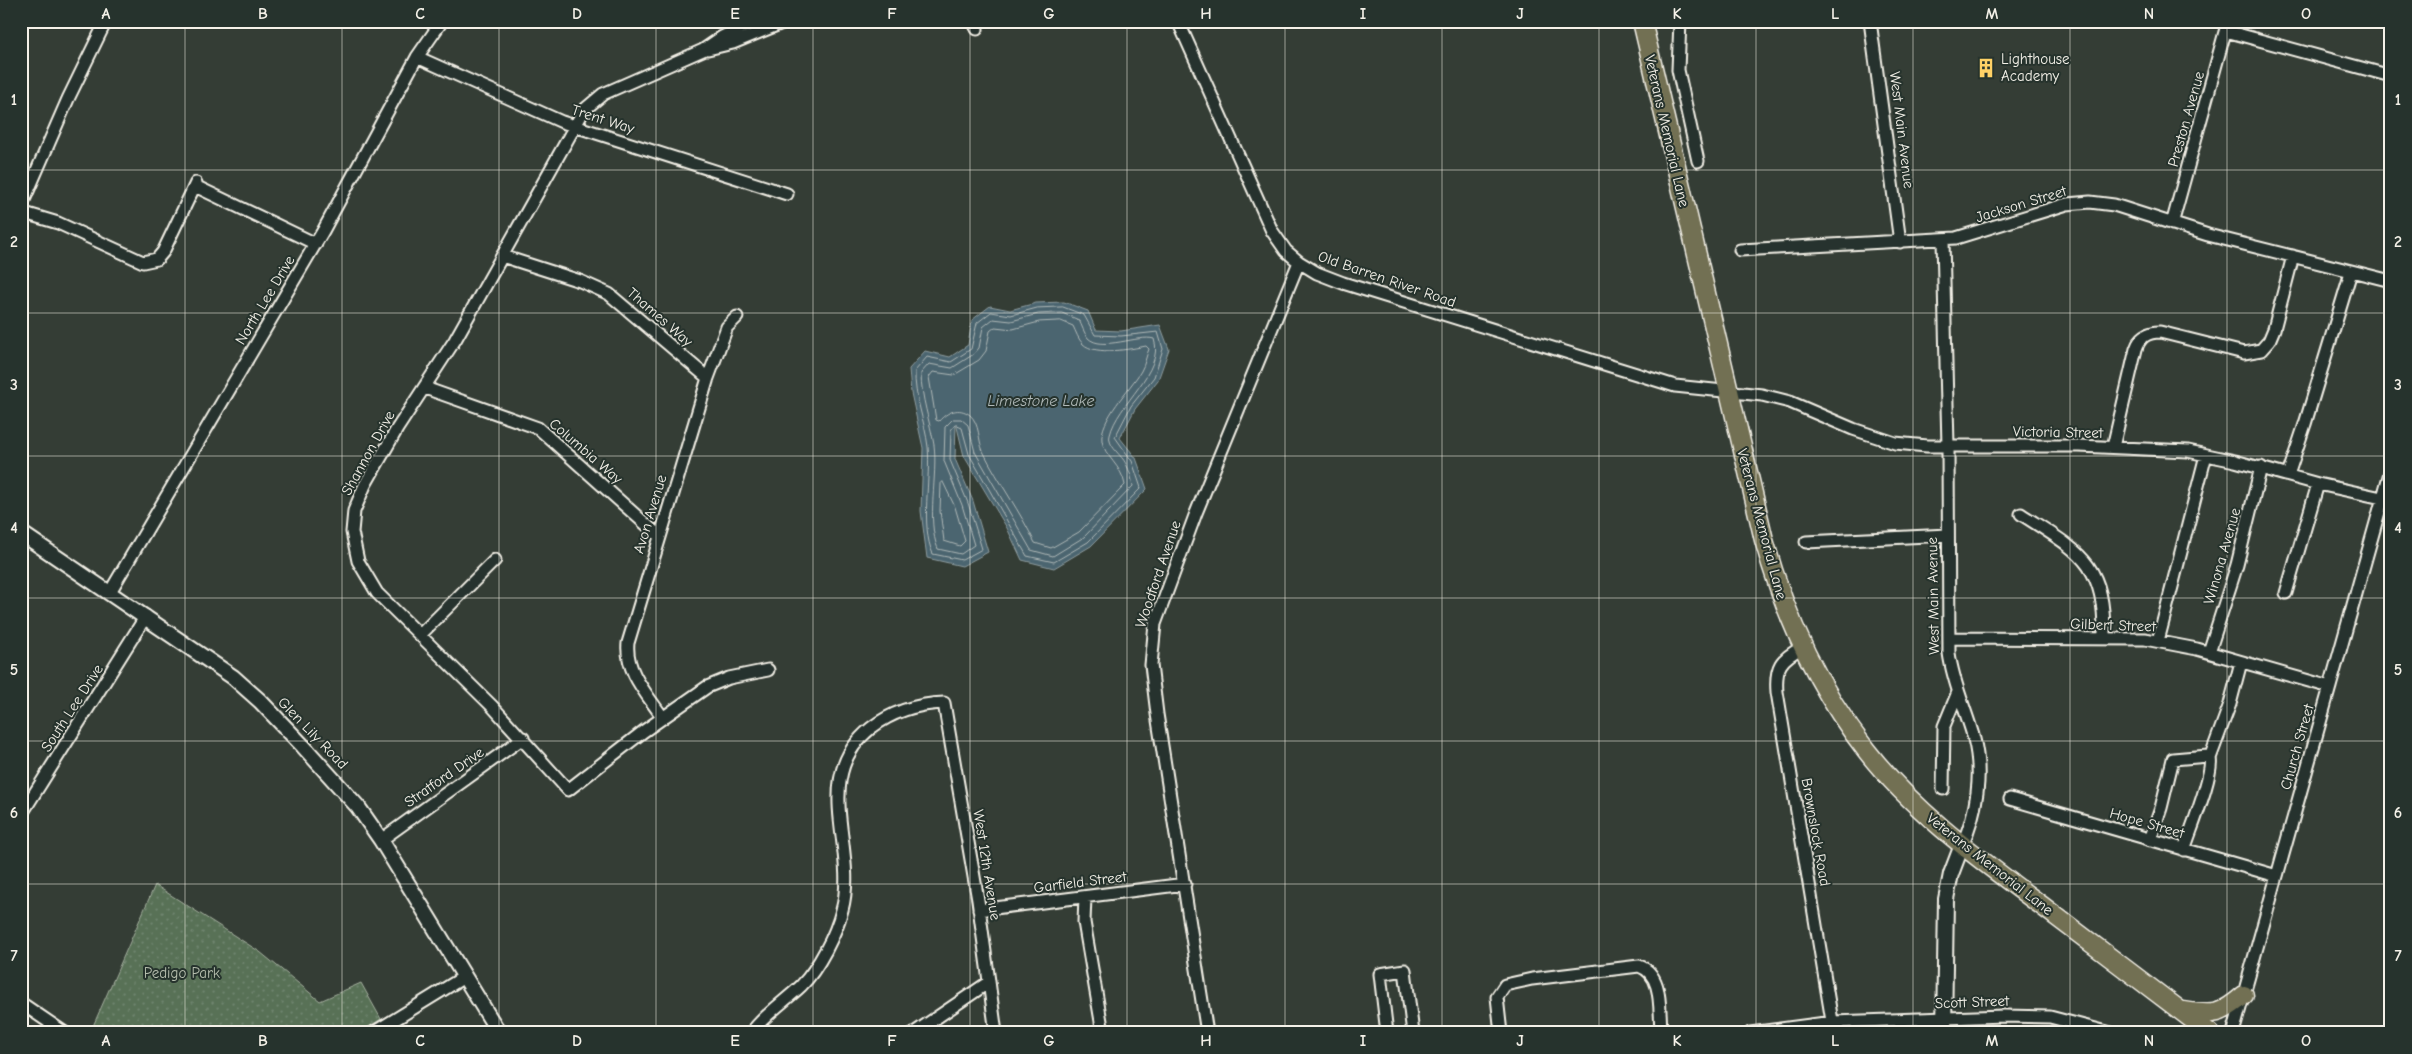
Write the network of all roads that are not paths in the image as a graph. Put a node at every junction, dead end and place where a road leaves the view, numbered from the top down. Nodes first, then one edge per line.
1 (106, 21) edge
2 (442, 21) edge
3 (755, 21) edge
4 (787, 21) edge
5 (1178, 21) edge
6 (1642, 21) edge
7 (1680, 21) edge
8 (1870, 21) edge
9 (2227, 26) edge
10 (703, 50) junction
11 (417, 57) junction
12 (2391, 76) edge
13 (574, 126) junction
14 (1698, 161) dead end
15 (787, 194) dead end
16 (21, 207) edge
17 (21, 212) edge
18 (2172, 224) junction
19 (1943, 240) junction
20 (1900, 242) junction
21 (316, 244) junction
22 (1740, 250) dead end
23 (502, 256) junction
24 (2293, 256) junction
25 (1300, 262) junction
26 (2351, 272) junction
27 (2391, 281) edge
28 (737, 317) dead end
29 (708, 378) junction
30 (425, 388) junction
31 (1728, 392) junction
32 (1948, 446) junction
33 (2113, 448) junction
34 (2206, 455) junction
35 (2261, 467) junction
36 (2391, 469) edge
37 (2288, 475) junction
38 (2318, 484) junction
39 (2387, 499) edge
40 (2021, 514) dead end
41 (21, 533) edge
42 (1948, 535) junction
43 (659, 536) junction
44 (1806, 542) dead end
45 (495, 560) dead end
46 (110, 592) junction
47 (2286, 593) dead end
48 (146, 616) junction
49 (420, 635) junction
50 (2104, 637) junction
51 (1948, 638) junction
52 (2158, 641) junction
53 (1803, 648) junction
54 (2209, 652) junction
55 (2241, 662) junction
56 (768, 670) dead end
57 (2330, 687) junction
58 (1958, 692) junction
59 (663, 718) junction
60 (523, 738) junction
61 (2210, 758) junction
62 (1944, 789) dead end
63 (2010, 799) dead end
64 (21, 815) edge
65 (381, 840) junction
66 (2150, 840) junction
67 (1962, 845) junction
68 (2184, 850) junction
69 (2276, 876) junction
70 (1185, 884) junction
71 (1085, 897) junction
72 (979, 910) junction
73 (464, 977) junction
74 (989, 982) junction
75 (2244, 995) junction
76 (23, 1009) edge
77 (2181, 1010) junction
78 (1944, 1018) junction
79 (1833, 1027) edge
80 (1658, 1031) edge
81 (65, 1033) edge
82 (373, 1033) edge
83 (499, 1033) edge
84 (751, 1033) edge
85 (914, 1033) edge
86 (996, 1033) edge
87 (1103, 1033) edge
88 (1207, 1033) edge
89 (1387, 1033) edge
90 (1413, 1033) edge
91 (1501, 1033) edge
92 (1673, 1033) edge
93 (1750, 1033) edge
94 (1944, 1033) edge
95 (2111, 1033) edge
96 (2210, 1033) edge
97 (2233, 1033) edge

1 - 16 street
2 - 11 street, North Lee Drive
3 - 10 street, Shannon Drive
4 - 10 street, Shannon Drive
5 - 25 street, Old Barren River Road
6 - 31 main road, Veterans Memorial Lane
7 - 14 street
8 - 20 street, West Main Avenue
9 - 12 street
9 - 18 street, Preston Avenue
10 - 13 street, Shannon Drive
11 - 13 street, Trent Way
11 - 21 street, North Lee Drive
13 - 15 street, Trent Way
13 - 23 street, Shannon Drive
17 - 21 street
18 - 19 street, Jackson Street
18 - 24 street, Jackson Street
19 - 20 street, Jackson Street
19 - 32 street, West Main Avenue
20 - 22 street, Jackson Street
21 - 46 street, North Lee Drive
23 - 29 street, Thames Way
23 - 30 street, Shannon Drive
24 - 26 street, Jackson Street
24 - 33 street
25 - 31 street, Old Barren River Road
25 - 70 street, Woodford Avenue
26 - 27 street, Jackson Street
26 - 37 street
28 - 29 street, Avon Avenue
29 - 43 street, Avon Avenue
30 - 43 street, Columbia Way
30 - 49 street, Shannon Drive
31 - 32 street, Victoria Street
31 - 53 main road, Veterans Memorial Lane
32 - 33 street, Victoria Street
32 - 42 street, West Main Avenue
33 - 34 street, Victoria Street
34 - 35 street, Victoria Street
34 - 52 street
35 - 37 street, Victoria Street
35 - 54 street, Winona Avenue
36 - 39 street, Church Street
37 - 38 street, Victoria Street
38 - 39 street, Victoria Street
38 - 47 street
39 - 57 street, Church Street
40 - 50 street
41 - 46 street, Glen Lily Road
42 - 44 street
42 - 51 street, West Main Avenue
43 - 59 street, Avon Avenue
45 - 49 street
46 - 48 street, Glen Lily Road
48 - 64 street, South Lee Drive
48 - 65 street, Glen Lily Road
49 - 60 street, Shannon Drive
50 - 51 street, Gilbert Street
50 - 52 street, Gilbert Street
51 - 58 street, West Main Avenue
52 - 54 street, Gilbert Street
53 - 67 main road, Veterans Memorial Lane
53 - 79 street, Brownslock Road
54 - 55 street, Gilbert Street
55 - 57 street, Gilbert Street
55 - 61 street
56 - 59 street
57 - 69 street, Church Street
58 - 62 street
58 - 67 street, West Main Avenue
59 - 60 street, Shannon Drive
60 - 65 street, Stratford Drive
61 - 66 street
61 - 68 street
63 - 66 street, Hope Street
65 - 73 street, Glen Lily Road
66 - 68 street, Hope Street
67 - 77 main road, Veterans Memorial Lane
67 - 78 street, West Main Avenue
68 - 69 street, Hope Street
69 - 75 street, Church Street
70 - 71 street, Garfield Street
70 - 88 street, Woodford Avenue
71 - 72 street, Garfield Street
71 - 87 street
72 - 74 street, West 12th Avenue
72 - 84 street, West 12th Avenue
73 - 82 street
73 - 83 street, Glen Lily Road
74 - 85 street
74 - 86 street, West 12th Avenue
75 - 77 main road
75 - 97 street, Church Street
76 - 81 street
77 - 96 main road, Veterans Memorial Lane
78 - 79 street, Scott Street
78 - 94 street, West Main Avenue
78 - 95 street, Scott Street
79 - 93 street, Scott Street
80 - 91 street
80 - 92 street
89 - 90 street

